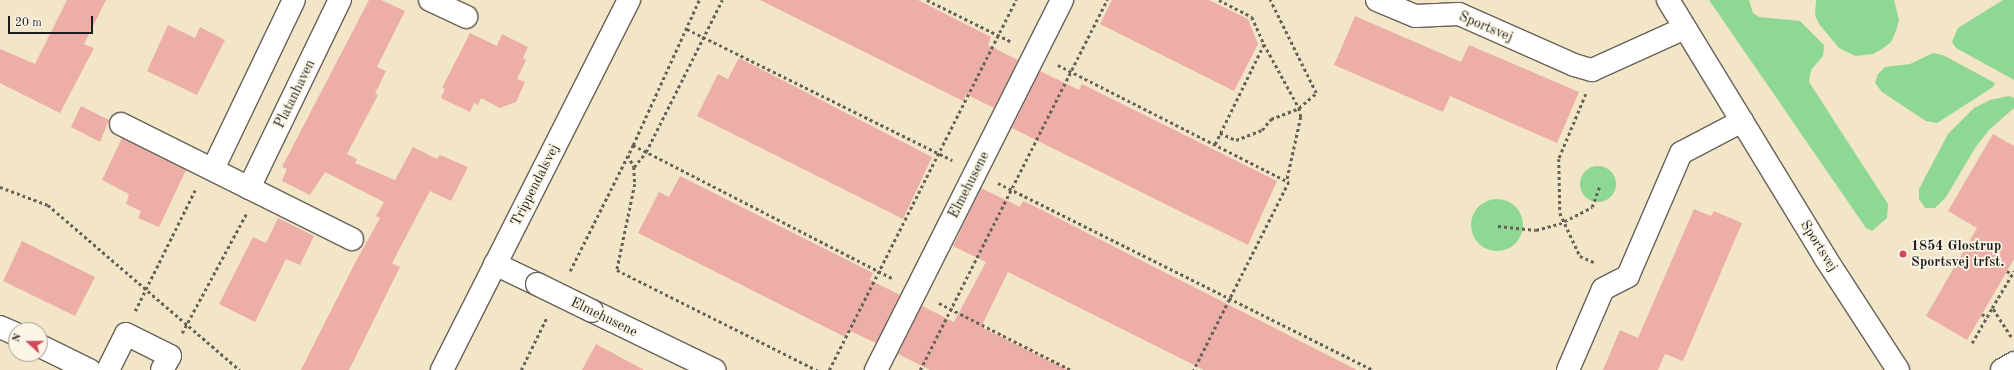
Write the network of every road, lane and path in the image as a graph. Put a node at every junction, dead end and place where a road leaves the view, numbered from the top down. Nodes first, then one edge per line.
1 (294, 0) edge
2 (340, 0) edge
3 (430, 0) edge
4 (629, 0) edge
5 (699, 0) edge
6 (722, 0) edge
7 (926, 0) edge
8 (1016, 0) edge
9 (1062, 0) edge
10 (1107, 0) edge
11 (1219, 0) edge
12 (1270, 0) edge
13 (1377, 0) edge
14 (1668, 0) edge
15 (466, 17) dead end
16 (1685, 28) junction
17 (687, 29) junction
18 (998, 36) junction
19 (704, 38) junction
20 (1264, 44) junction
21 (1035, 54) junction
22 (1592, 70) junction
23 (1072, 72) junction
24 (1299, 108) junction
25 (1742, 121) junction
26 (121, 124) dead end
27 (1220, 133) junction
28 (1215, 144) junction
29 (633, 145) junction
30 (646, 152) junction
31 (939, 153) junction
32 (628, 155) junction
33 (634, 167) junction
34 (976, 172) junction
35 (205, 176) junction
36 (1287, 180) junction
37 (1600, 185) dead end
38 (0, 187) edge
39 (249, 188) junction
40 (1011, 189) junction
41 (248, 209) dead end
42 (1564, 222) junction
43 (1498, 226) dead end
44 (352, 239) dead end
45 (495, 264) junction
46 (879, 271) junction
47 (2007, 271) dead end
48 (2013, 272) edge
49 (569, 274) dead end
50 (1628, 276) junction
51 (144, 288) junction
52 (917, 291) junction
53 (1231, 298) junction
54 (1992, 308) junction
55 (551, 309) dead end
56 (952, 309) junction
57 (1982, 314) dead end
58 (1987, 317) junction
59 (187, 325) junction
60 (126, 334) junction
61 (2013, 341) edge
62 (1972, 343) dead end
63 (48, 350) edge
64 (2014, 363) edge
65 (89, 370) edge
66 (108, 370) edge
67 (162, 370) edge
68 (240, 370) edge
69 (442, 370) edge
70 (521, 370) edge
71 (714, 370) edge
72 (817, 370) edge
73 (829, 370) edge
74 (876, 370) edge
75 (920, 370) edge
76 (1071, 370) edge
77 (1194, 370) edge
78 (1373, 370) edge
79 (1568, 370) edge
80 (1898, 370) edge
81 (2002, 370) edge

1 - 35 street
2 - 39 street, Platanhaven
3 - 15 street
4 - 45 street, Trippendalsvej
5 - 17 path
6 - 19 path
7 - 18 path
8 - 18 path
9 - 21 street, Elmehusene
10 - 23 path
11 - 20 path
12 - 24 path
13 - 22 street, Sportsvej
14 - 16 street, Sportsvej
16 - 22 street
16 - 25 street, Sportsvej
17 - 19 path
17 - 29 path
18 - 21 path
18 - 31 path
19 - 30 path
19 - 31 path
20 - 24 path
20 - 27 path
21 - 23 path
21 - 34 street, Elmehusene
22 - 42 path
23 - 28 path
23 - 40 path
24 - 27 path
24 - 36 path
25 - 50 street
25 - 80 street, Sportsvej
26 - 35 street
27 - 28 path
28 - 36 path
29 - 30 path
29 - 32 path
30 - 33 path
30 - 46 path
31 - 34 path
31 - 46 path
32 - 33 path
32 - 49 path
33 - 72 path
34 - 40 path
34 - 52 street, Elmehusene
35 - 39 street
35 - 51 path
36 - 53 path
37 - 42 path
38 - 51 path
39 - 44 street
40 - 53 path
40 - 56 path
41 - 59 path
42 - 43 path
42 - 50 path
45 - 69 street, Trippendalsvej
45 - 71 street, Elmehusene, bridge
46 - 52 path
46 - 73 path
47 - 48 path
48 - 54 path
50 - 79 street
51 - 59 path
51 - 60 path
52 - 56 path
52 - 74 street, Elmehusene
53 - 77 path
53 - 78 path
54 - 58 path
54 - 61 path
55 - 70 path
56 - 75 path
56 - 76 path
57 - 58 path
58 - 62 path
59 - 68 path
60 - 66 street
60 - 67 street
63 - 65 street
64 - 81 street

